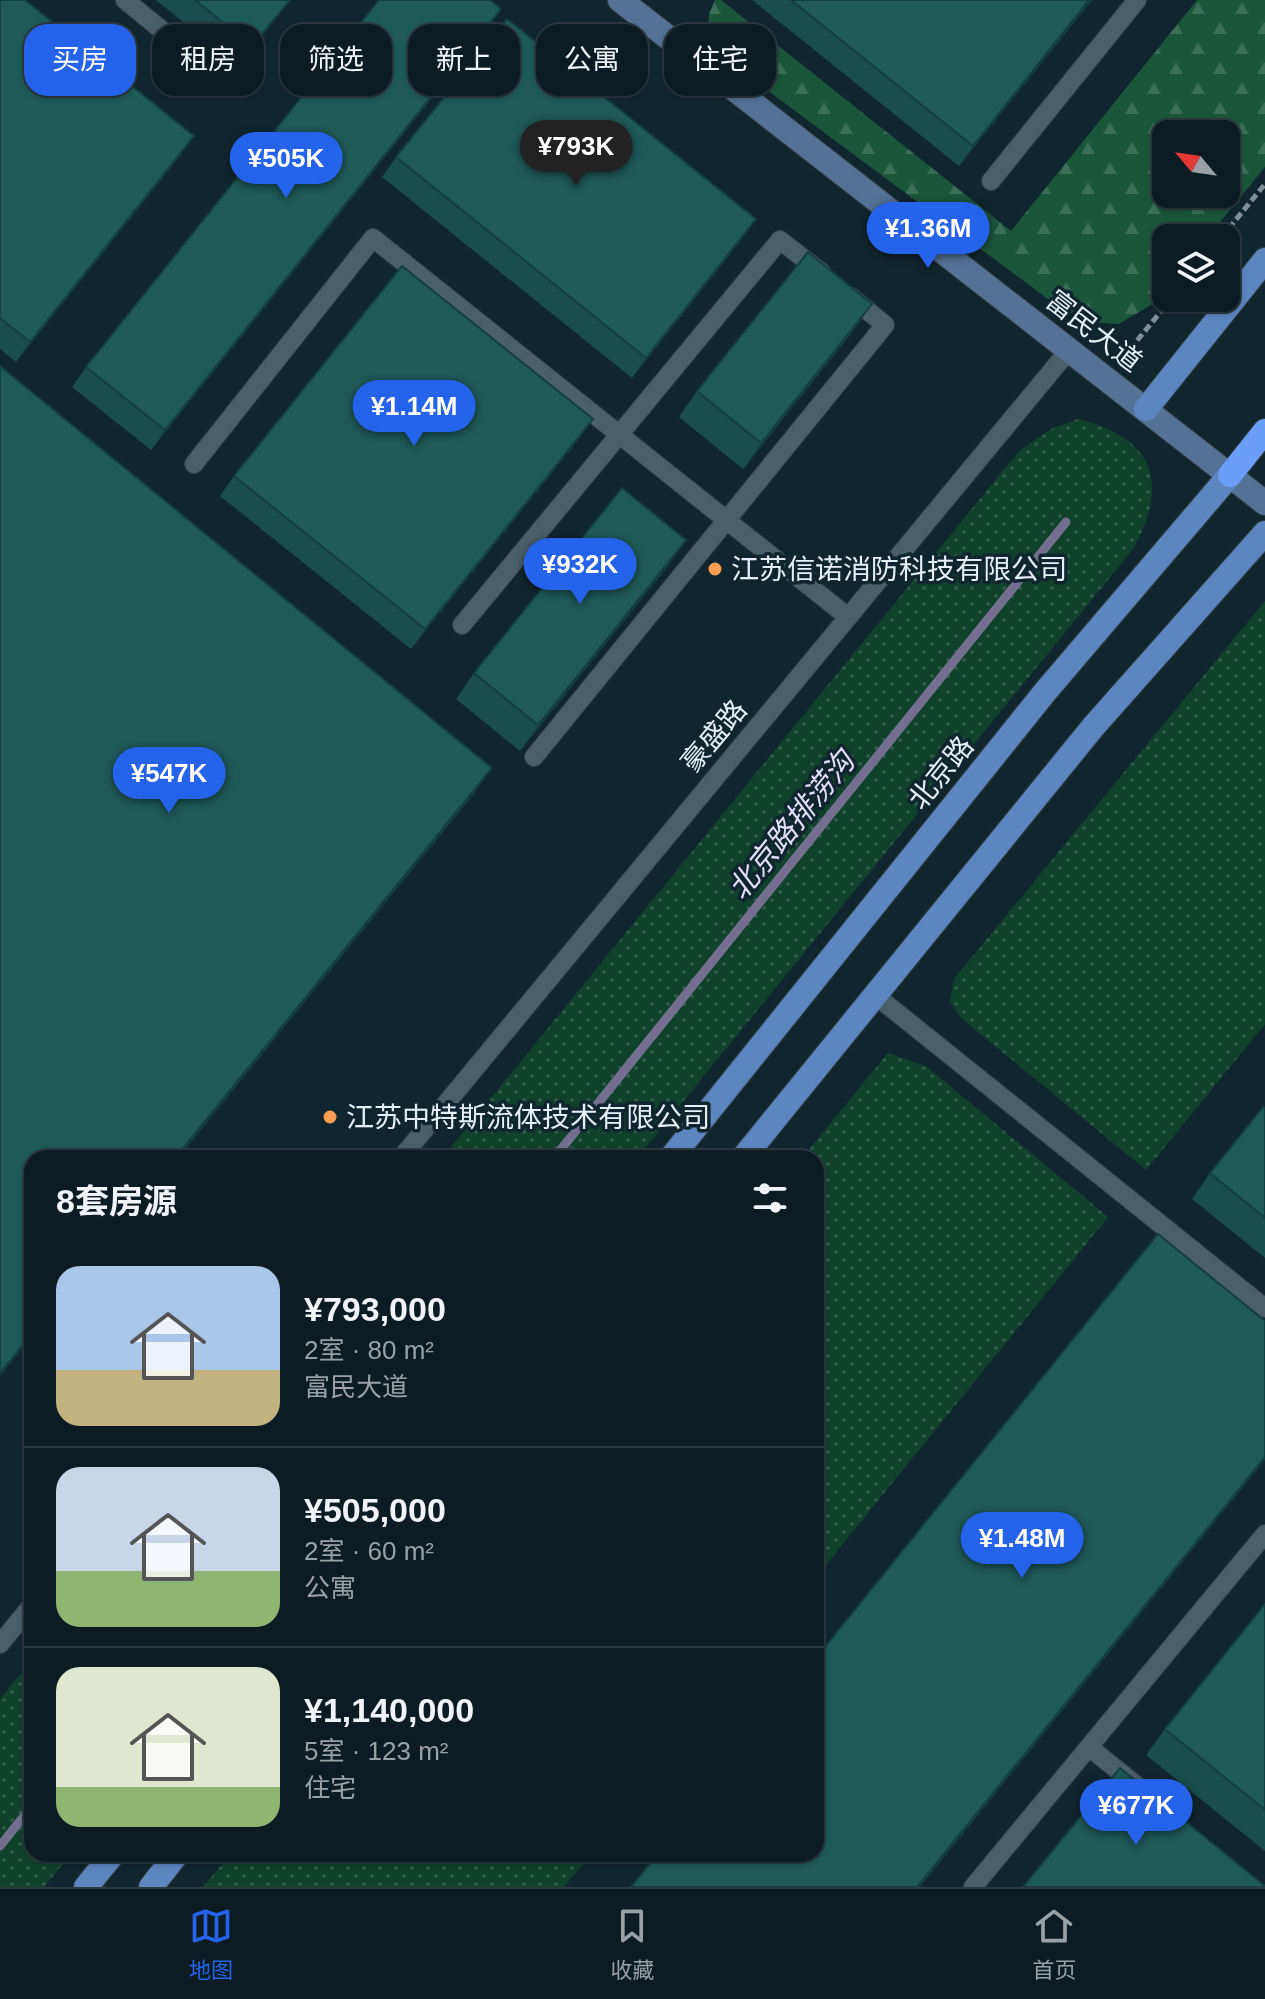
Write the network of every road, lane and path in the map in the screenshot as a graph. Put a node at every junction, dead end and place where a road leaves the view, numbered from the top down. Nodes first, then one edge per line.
1 (125, 0) edge
2 (1137, 0) edge
3 (624, 1) edge
4 (154, 24) edge
5 (991, 181) dead end
6 (1265, 184) edge
7 (1232, 224) edge
8 (1265, 260) edge
9 (1160, 312) edge
10 (1069, 350) junction
11 (1106, 378) junction
12 (1146, 409) junction
13 (1265, 431) edge
14 (619, 435) junction
15 (194, 464) dead end
16 (1230, 475) junction
17 (1265, 503) edge
18 (727, 521) junction
19 (1265, 533) edge
20 (848, 617) junction
21 (462, 625) dead end
22 (534, 757) dead end
23 (875, 995) junction
24 (408, 1150) edge
25 (677, 1150) edge
26 (749, 1150) edge
27 (1265, 1308) edge
28 (1265, 1534) edge
29 (24, 1615) edge
30 (0, 1644) edge
31 (1089, 1747) junction
32 (1151, 1797) edge
33 (106, 1862) edge
34 (171, 1862) edge
35 (86, 1887) edge
36 (151, 1887) edge
37 (973, 1887) edge

1 - 4 lane
2 - 5 lane
3 - 10 street, 富民大道
6 - 7 path
8 - 12 main road
9 - 11 path
10 - 11 street, 富民大道
10 - 20 lane, 豪盛路
11 - 12 street, 富民大道
12 - 16 street, 富民大道
13 - 16 highway, 北京路
14 - 15 lane
14 - 18 lane
14 - 18 lane
14 - 21 lane
16 - 17 street, 富民大道
16 - 25 main road, 北京路
18 - 20 lane
18 - 22 lane
19 - 23 main road
20 - 24 lane, 豪盛路
23 - 26 main road
23 - 27 lane
28 - 31 lane
29 - 30 lane
31 - 32 lane
31 - 37 lane
33 - 35 main road
34 - 36 main road

